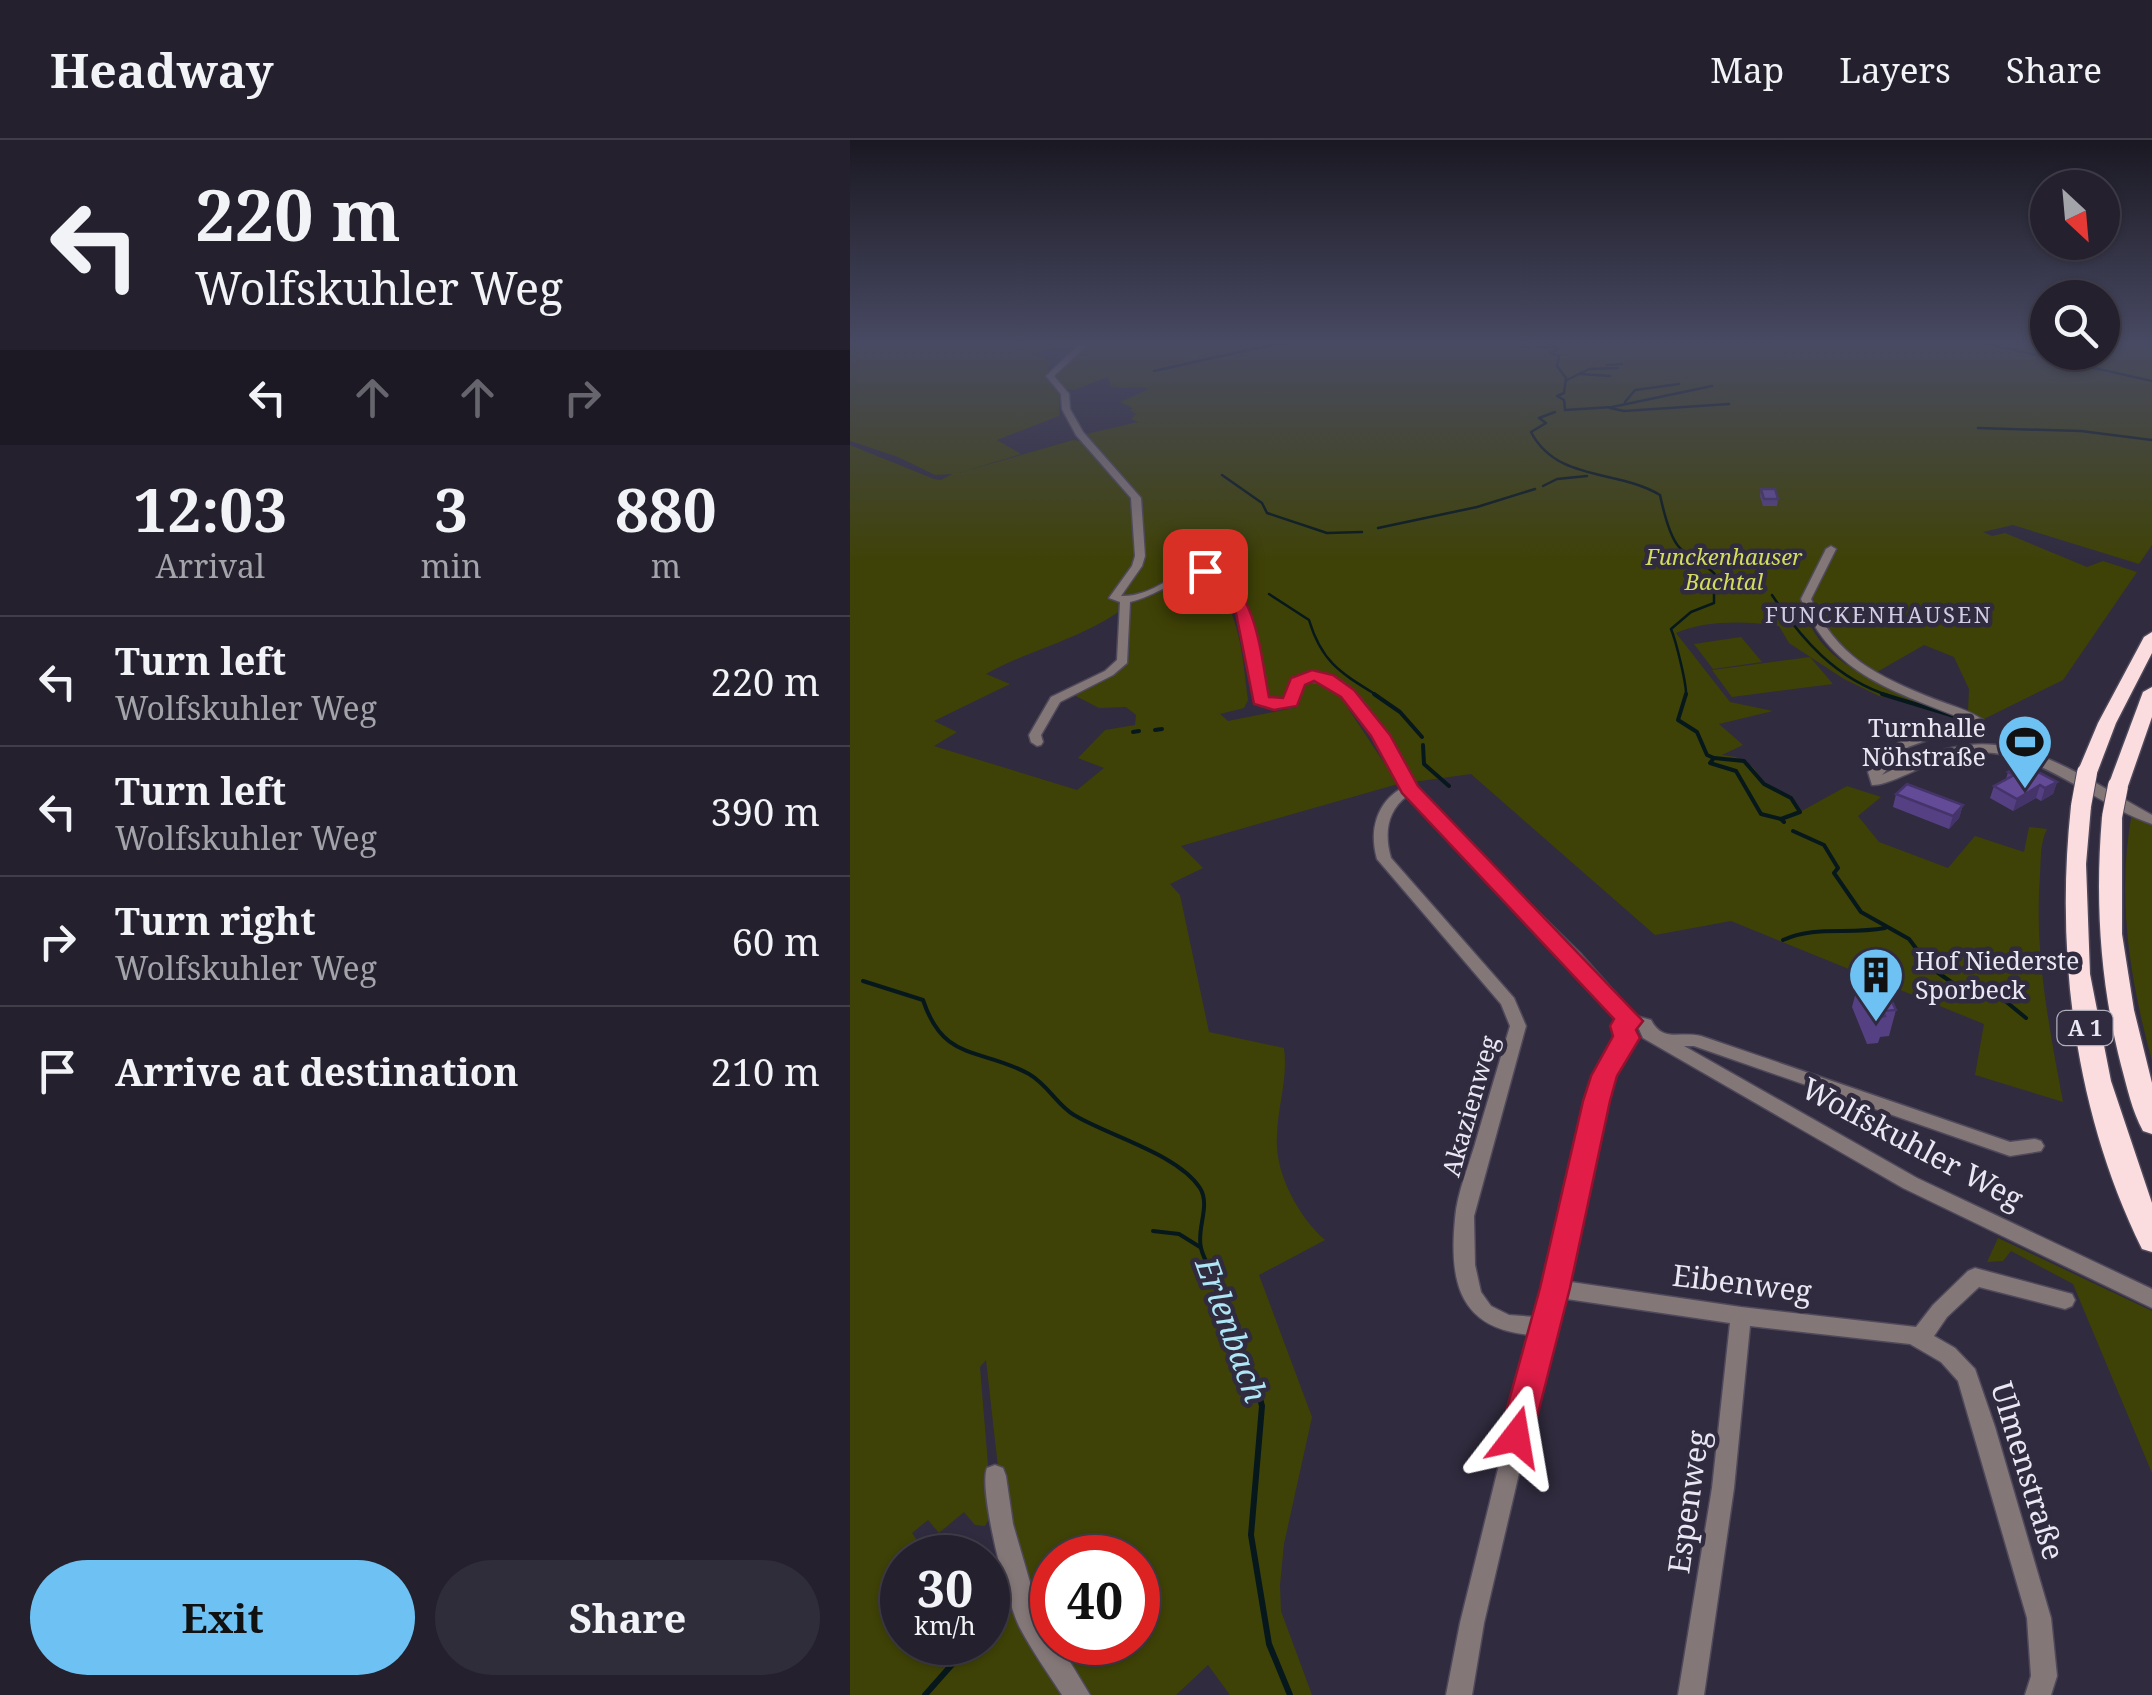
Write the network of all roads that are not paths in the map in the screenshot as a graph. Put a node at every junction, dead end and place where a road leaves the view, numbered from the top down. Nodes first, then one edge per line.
1 (1070, 418) edge
2 (1830, 549) dead end
3 (1125, 600) junction
4 (2152, 636) edge
5 (2152, 692) edge
6 (1037, 742) dead end
7 (1409, 788) junction
8 (2152, 820) edge
9 (1629, 1030) junction
10 (1657, 1037) junction
11 (2152, 1124) edge
12 (2035, 1146) dead end
13 (2152, 1240) edge
14 (1555, 1288) junction
15 (2152, 1298) edge
16 (2065, 1300) dead end
17 (1742, 1316) junction
18 (1543, 1327) junction
19 (1922, 1336) junction
20 (995, 1476) dead end
21 (1077, 1695) edge
22 (1460, 1695) edge
23 (1691, 1695) edge
24 (2038, 1695) edge

1 - 3 street
2 - 8 street
3 - 6 street
3 - 7 street
4 - 13 highway, A 1, bridge
5 - 11 highway, A 1, bridge
7 - 9 street
7 - 18 street, Akazienweg
9 - 10 street
9 - 14 street
10 - 12 street
10 - 15 street, Wolfskuhler Weg
14 - 17 street, Eibenweg
14 - 18 street
16 - 19 street
17 - 19 street, Eibenweg
17 - 23 street, Espenweg
18 - 22 street
19 - 24 street, Ulmenstraße
20 - 21 street

